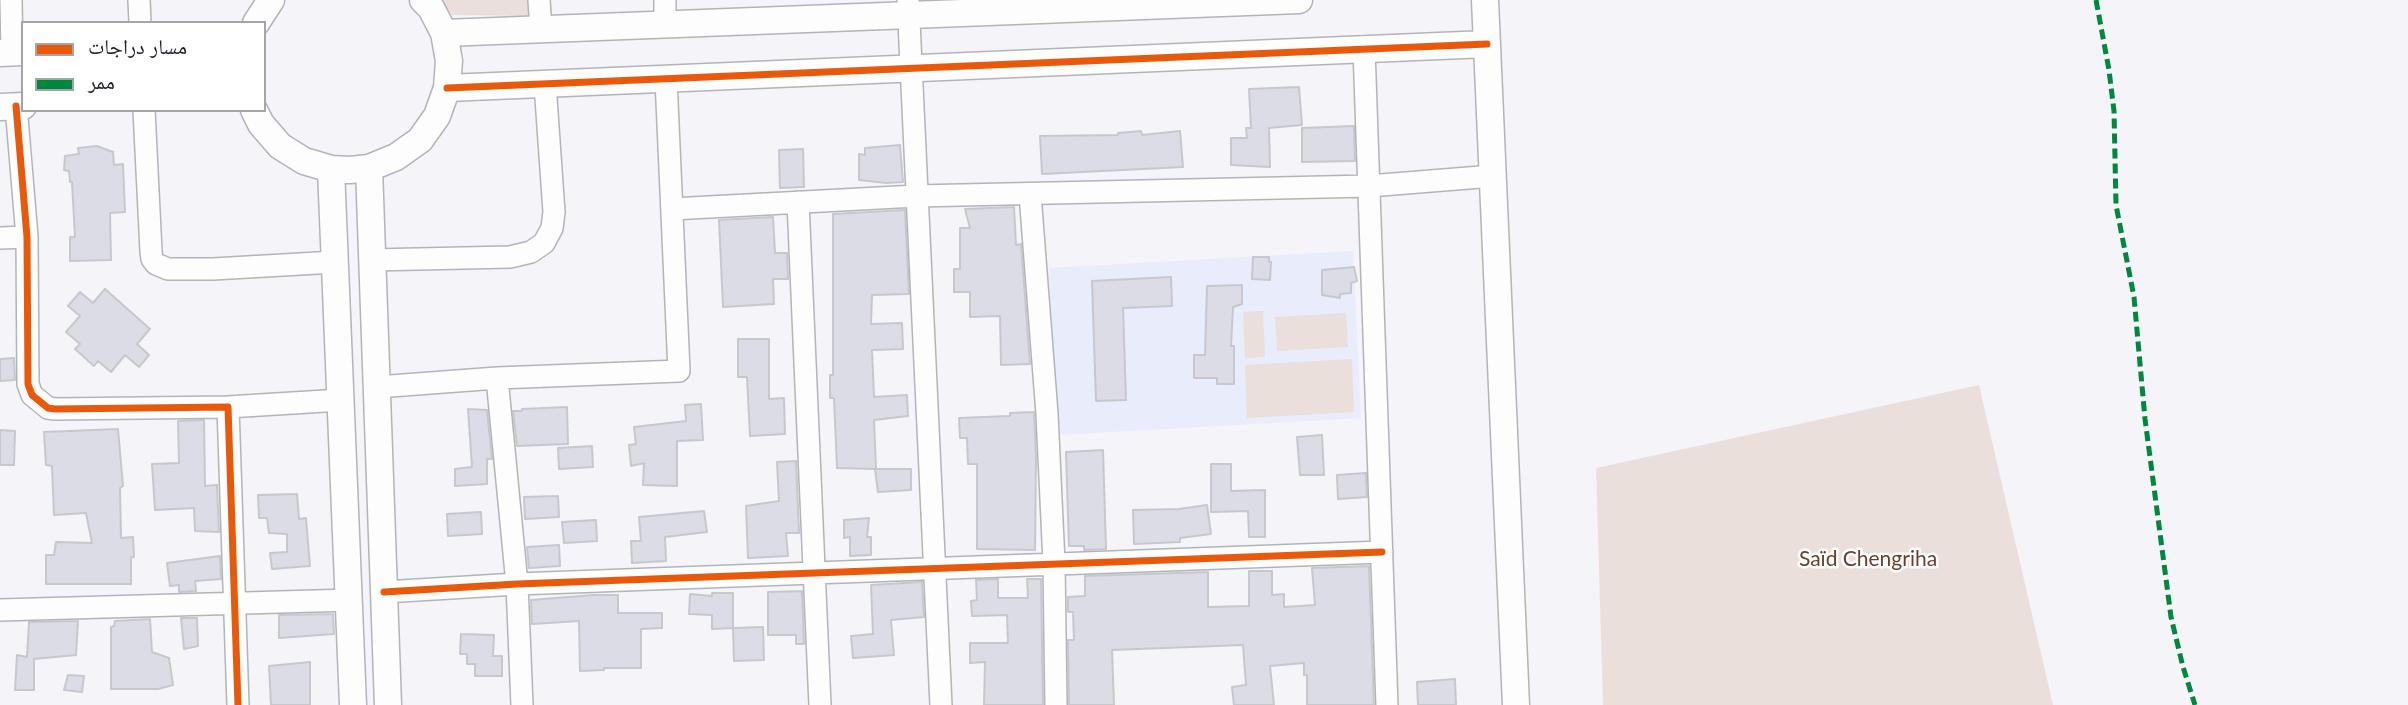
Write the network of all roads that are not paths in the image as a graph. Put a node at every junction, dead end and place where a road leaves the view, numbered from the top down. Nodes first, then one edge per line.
1 (11, 0) edge
2 (139, 0) edge
3 (271, 0) edge
4 (423, 0) edge
5 (539, 0) edge
6 (1299, 0) edge
7 (1485, 0) edge
8 (908, 8) edge
9 (665, 12) edge
10 (140, 21) edge
11 (257, 21) edge
12 (541, 30) junction
13 (444, 33) junction
14 (1487, 44) junction
15 (1364, 49) junction
16 (12, 52) edge
17 (911, 68) junction
18 (666, 79) junction
19 (545, 84) junction
20 (447, 88) junction
21 (13, 106) edge
22 (144, 112) edge
23 (255, 112) edge
24 (369, 168) junction
25 (331, 169) junction
26 (1493, 176) junction
27 (1369, 186) junction
28 (1030, 194) junction
29 (916, 197) junction
30 (797, 202) junction
31 (672, 209) junction
32 (27, 237) junction
33 (0, 238) edge
34 (372, 260) junction
35 (335, 262) junction
36 (496, 378) junction
37 (377, 387) junction
38 (341, 400) junction
39 (228, 407) junction
40 (1382, 552) junction
41 (1054, 563) junction
42 (936, 569) junction
43 (815, 574) junction
44 (517, 584) junction
45 (384, 592) junction
46 (350, 600) junction
47 (235, 602) junction
48 (0, 610) edge
49 (237, 705) edge
50 (353, 705) edge
51 (388, 705) edge
52 (522, 705) edge
53 (820, 705) edge
54 (942, 705) edge
55 (1056, 705) edge
56 (1387, 705) edge
57 (1516, 705) edge

1 - 16 street
2 - 10 street
3 - 11 street
4 - 13 street
5 - 12 street
6 - 8 street
7 - 14 street
8 - 9 street
8 - 17 street
9 - 12 street
12 - 13 street
13 - 20 street
14 - 15 street
14 - 26 street
15 - 17 street
15 - 27 street
17 - 18 street
17 - 29 street
18 - 19 street
18 - 31 street
19 - 20 street
19 - 34 street
20 - 24 street
21 - 32 street
22 - 35 street
23 - 25 street
24 - 25 street
24 - 34 street
25 - 35 street
26 - 27 street
26 - 57 street
27 - 28 street
27 - 40 street
28 - 29 street
28 - 41 street
29 - 30 street
29 - 42 street
30 - 31 street
30 - 43 street
31 - 36 street
32 - 33 street
32 - 39 street
34 - 37 street
35 - 38 street
36 - 37 street
36 - 44 street
37 - 45 street
38 - 39 street
38 - 46 street
39 - 47 street
40 - 41 street
40 - 56 street
41 - 42 street
41 - 55 street
42 - 43 street
42 - 54 street
43 - 44 street
43 - 53 street
44 - 45 street
44 - 52 street
45 - 51 street
46 - 47 street
46 - 50 street
47 - 48 street
47 - 49 street

